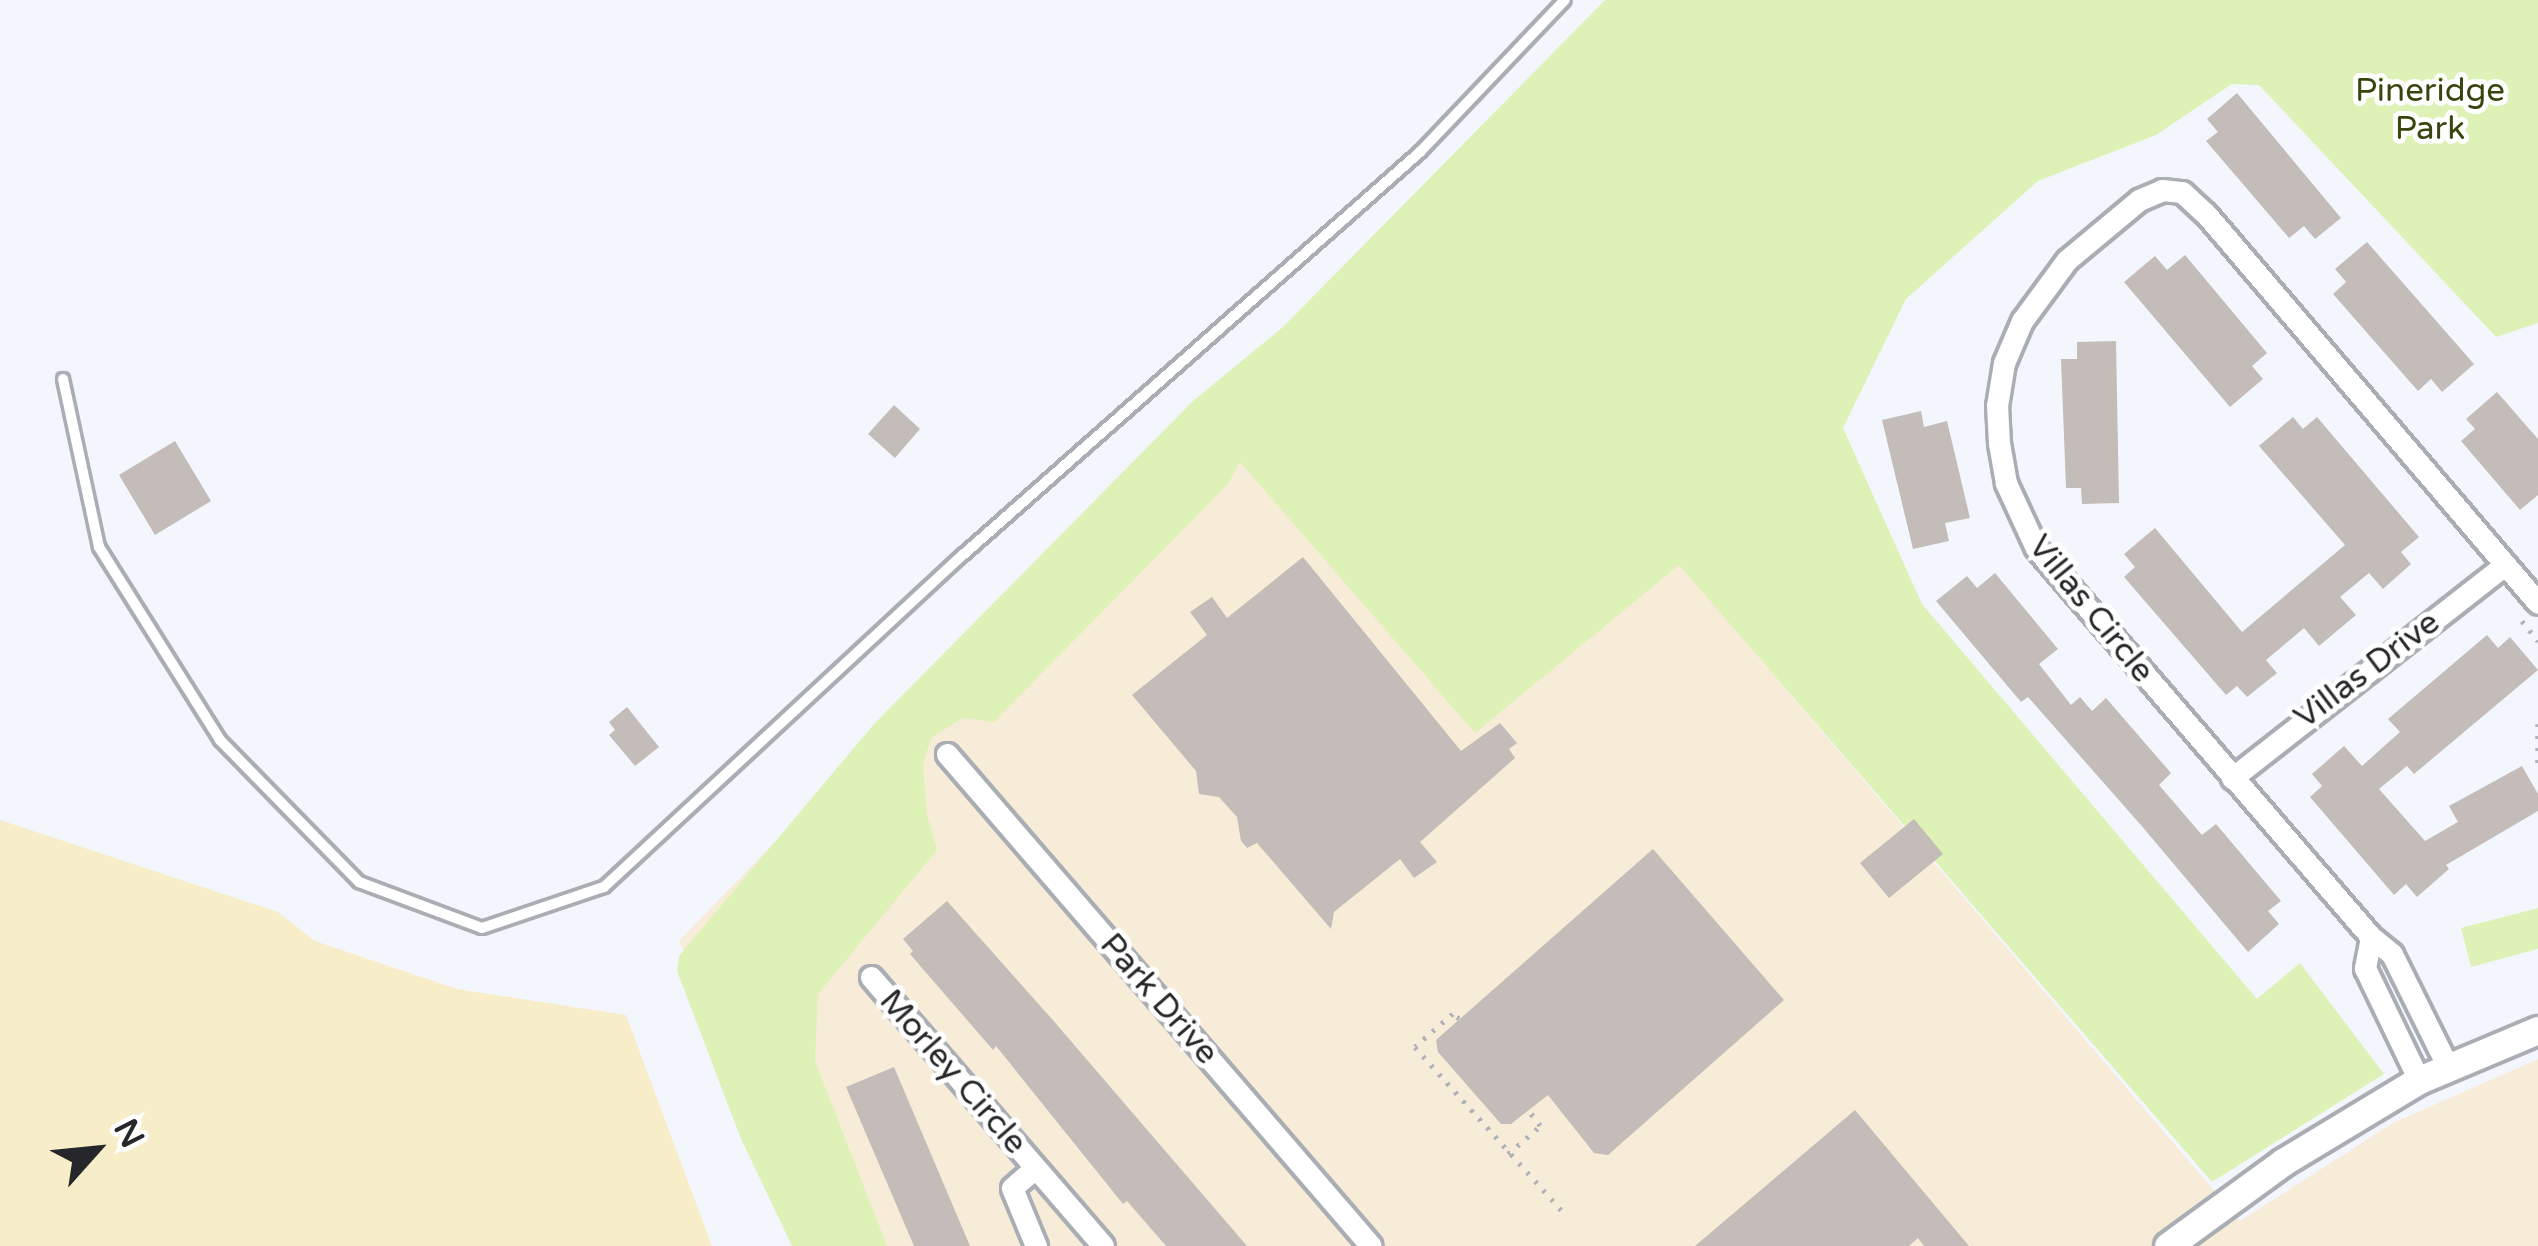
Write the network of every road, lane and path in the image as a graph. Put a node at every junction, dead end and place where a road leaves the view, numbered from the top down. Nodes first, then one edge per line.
1 (1565, 0) edge
2 (63, 380) dead end
3 (2505, 565) junction
4 (2538, 603) edge
5 (2538, 724) edge
6 (946, 754) dead end
7 (2538, 768) edge
8 (2232, 778) junction
9 (2371, 937) junction
10 (871, 977) dead end
11 (1459, 1019) dead end
12 (2538, 1030) edge
13 (2448, 1067) junction
14 (2419, 1081) junction
15 (1528, 1110) dead end
16 (1508, 1154) junction
17 (1035, 1168) junction
18 (1566, 1215) dead end
19 (1036, 1246) edge
20 (1102, 1246) edge
21 (1371, 1246) edge
22 (2168, 1246) edge

1 - 2 lane
3 - 4 street, Villas Circle
3 - 8 street, Villas Drive
3 - 8 street, Villas Circle
5 - 7 path
6 - 21 street, Park Drive
8 - 9 street, Villas Circle
9 - 13 street, Villas Circle
9 - 14 street
10 - 17 street, Morley Circle
11 - 16 path
12 - 13 main road
13 - 14 main road
14 - 22 main road
15 - 16 path
16 - 18 path
17 - 19 street, Morley Circle
17 - 20 street, Morley Circle

